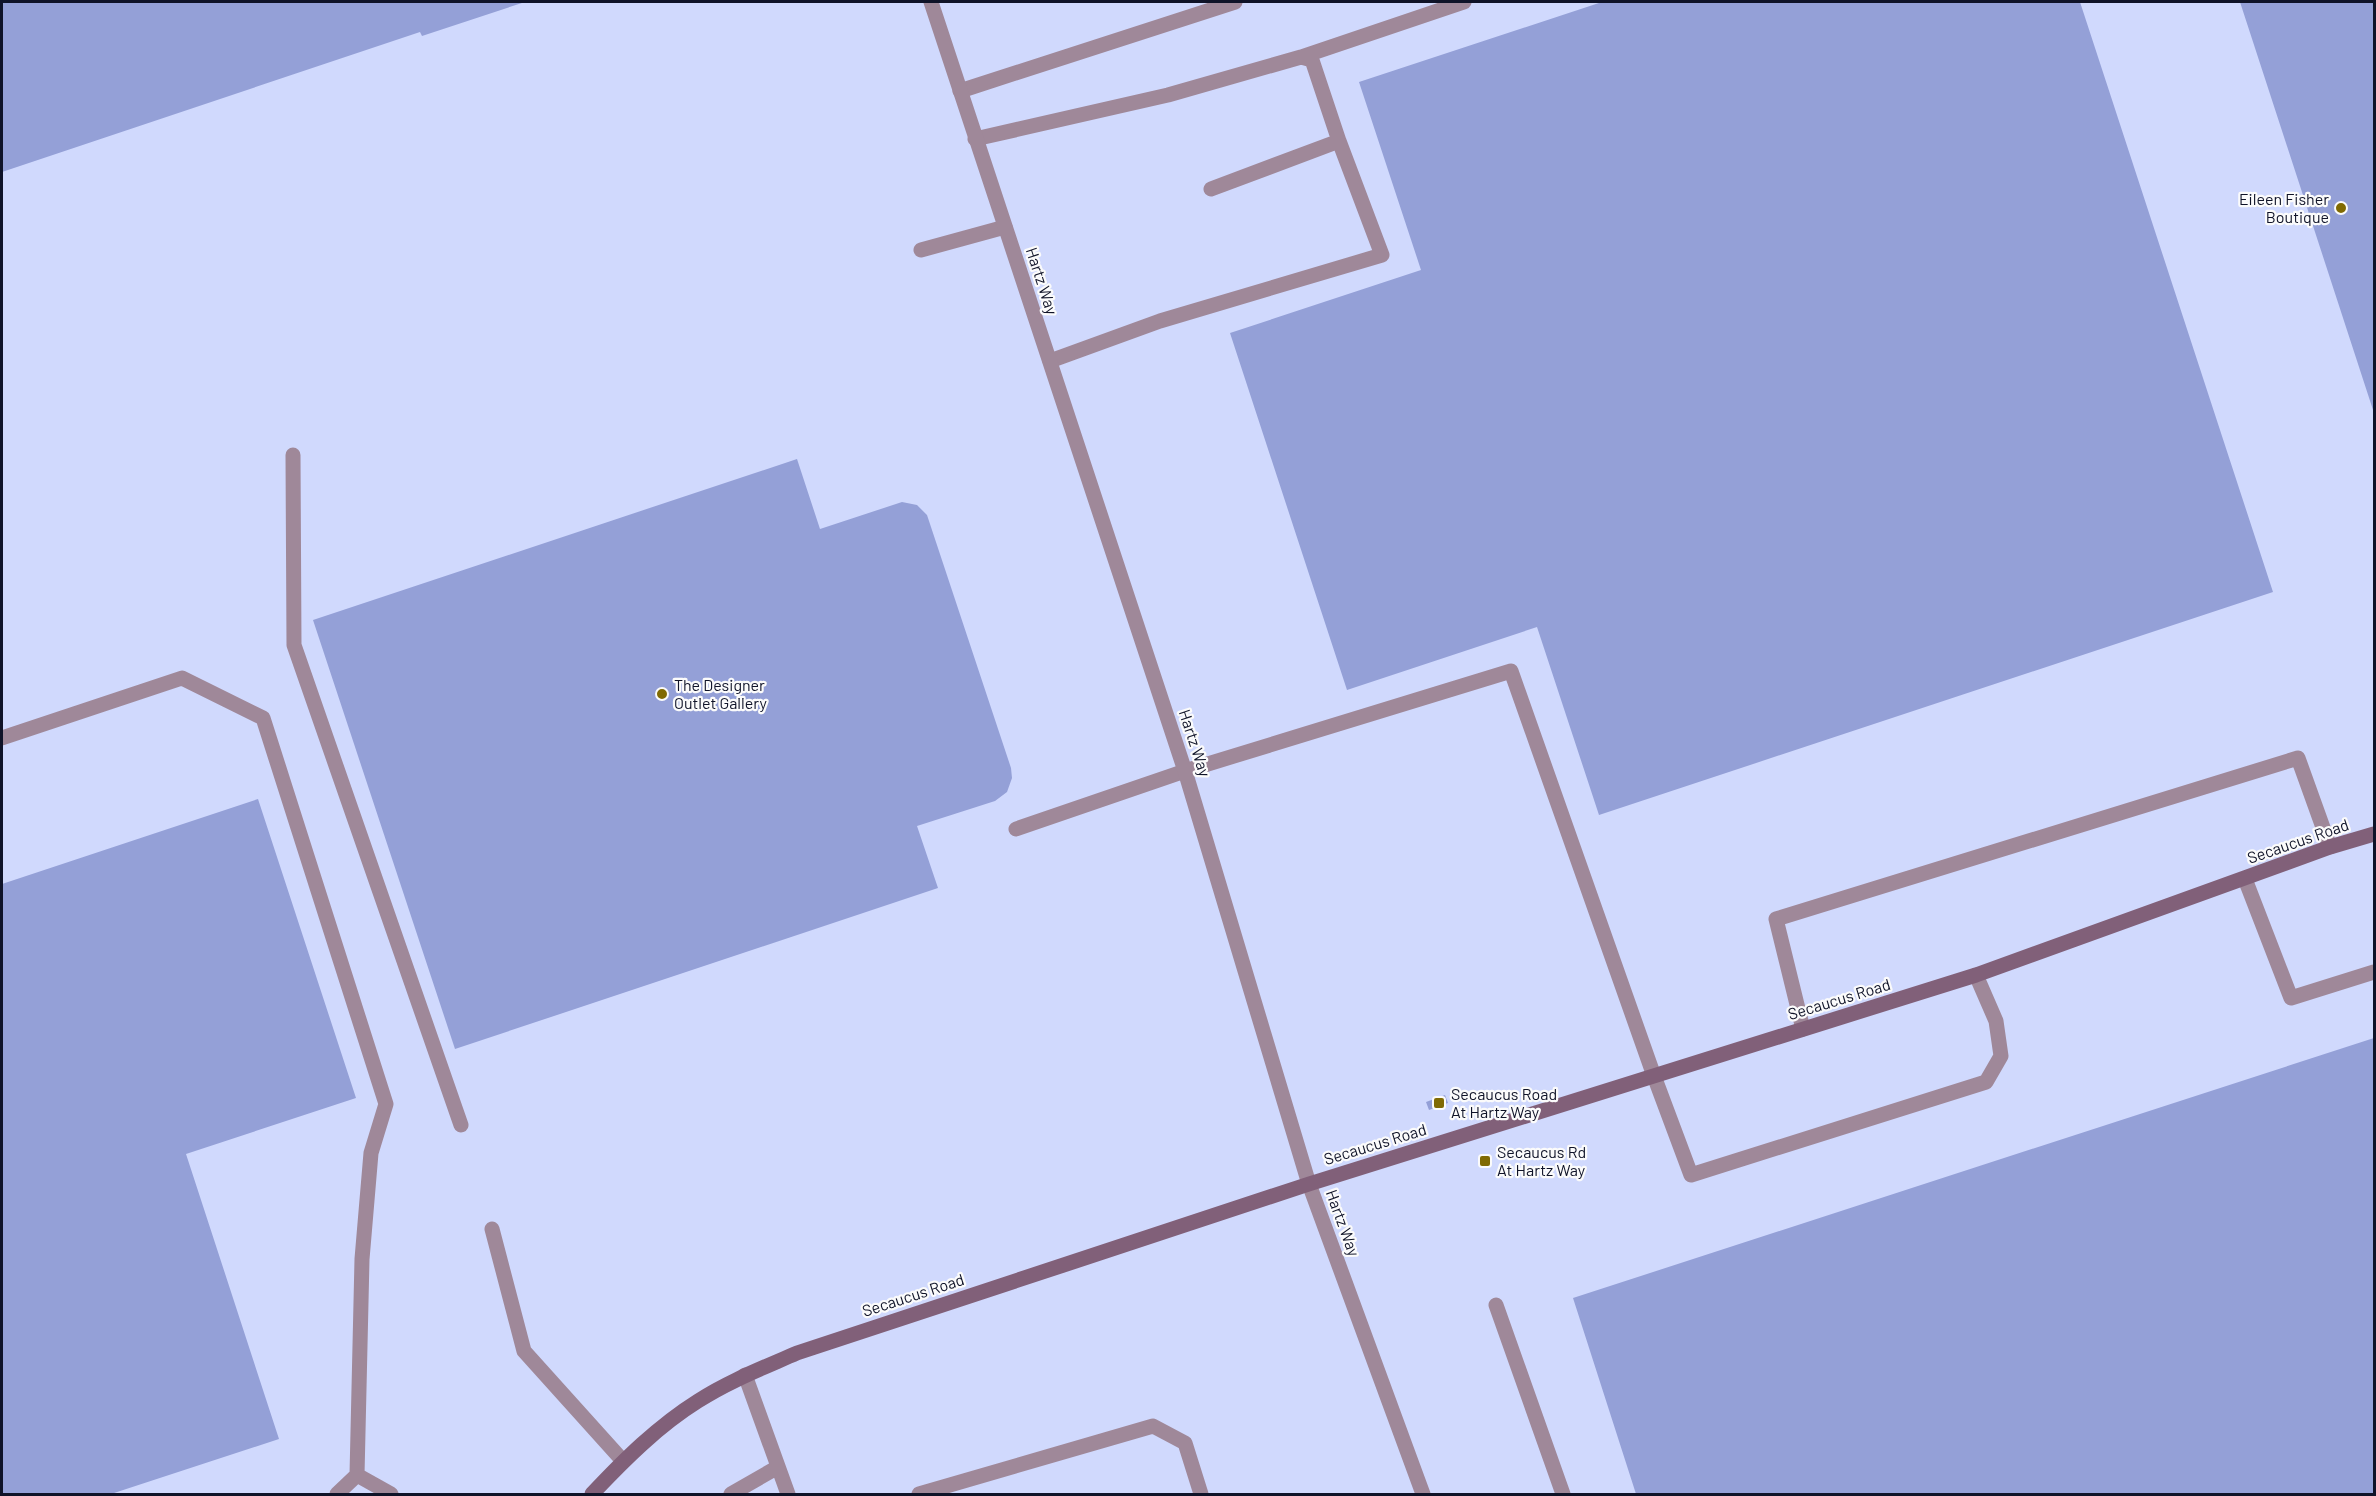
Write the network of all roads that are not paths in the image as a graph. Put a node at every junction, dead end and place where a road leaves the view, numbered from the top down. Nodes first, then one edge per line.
1 (931, 2) edge
2 (1235, 2) edge
3 (1464, 2) edge
4 (1301, 57) junction
5 (960, 91) junction
6 (975, 139) junction
7 (1339, 141) junction
8 (1211, 189) dead end
9 (1005, 227) junction
10 (921, 250) dead end
11 (1050, 361) junction
12 (293, 455) dead end
13 (2, 738) edge
14 (1185, 771) junction
15 (1016, 829) dead end
16 (2374, 834) edge
17 (2330, 847) junction
18 (2245, 879) junction
19 (2374, 972) edge
20 (1976, 975) junction
21 (1803, 1029) junction
22 (1653, 1076) junction
23 (461, 1125) dead end
24 (1309, 1184) junction
25 (492, 1229) dead end
26 (1496, 1305) dead end
27 (745, 1375) junction
28 (623, 1461) junction
29 (778, 1467) junction
30 (357, 1475) junction
31 (337, 1494) edge
32 (391, 1494) edge
33 (592, 1494) edge
34 (731, 1494) edge
35 (788, 1494) edge
36 (919, 1494) edge
37 (1201, 1494) edge
38 (1423, 1494) edge
39 (1563, 1494) edge

1 - 5 street, Hartz Way
2 - 5 street
3 - 4 street
4 - 6 street
4 - 7 street
5 - 6 street, Hartz Way
6 - 9 street, Hartz Way
7 - 8 street
7 - 11 street
9 - 10 street
9 - 11 street, Hartz Way
11 - 14 street, Hartz Way
12 - 23 street
13 - 30 street
14 - 15 street
14 - 22 street
14 - 24 street, Hartz Way
16 - 17 main road, Secaucus Road
17 - 18 main road, Secaucus Road
17 - 21 street
18 - 19 street
18 - 20 main road, Secaucus Road
20 - 21 main road, Secaucus Road
20 - 22 street
21 - 22 main road, Secaucus Road
22 - 24 main road, Secaucus Road
24 - 27 main road, Secaucus Road
24 - 38 street, Hartz Way
25 - 28 street
26 - 39 street
27 - 28 main road, Secaucus Road
27 - 29 street
28 - 33 main road, Secaucus Road
29 - 34 street
29 - 35 street
30 - 31 street
30 - 32 street
36 - 37 street

